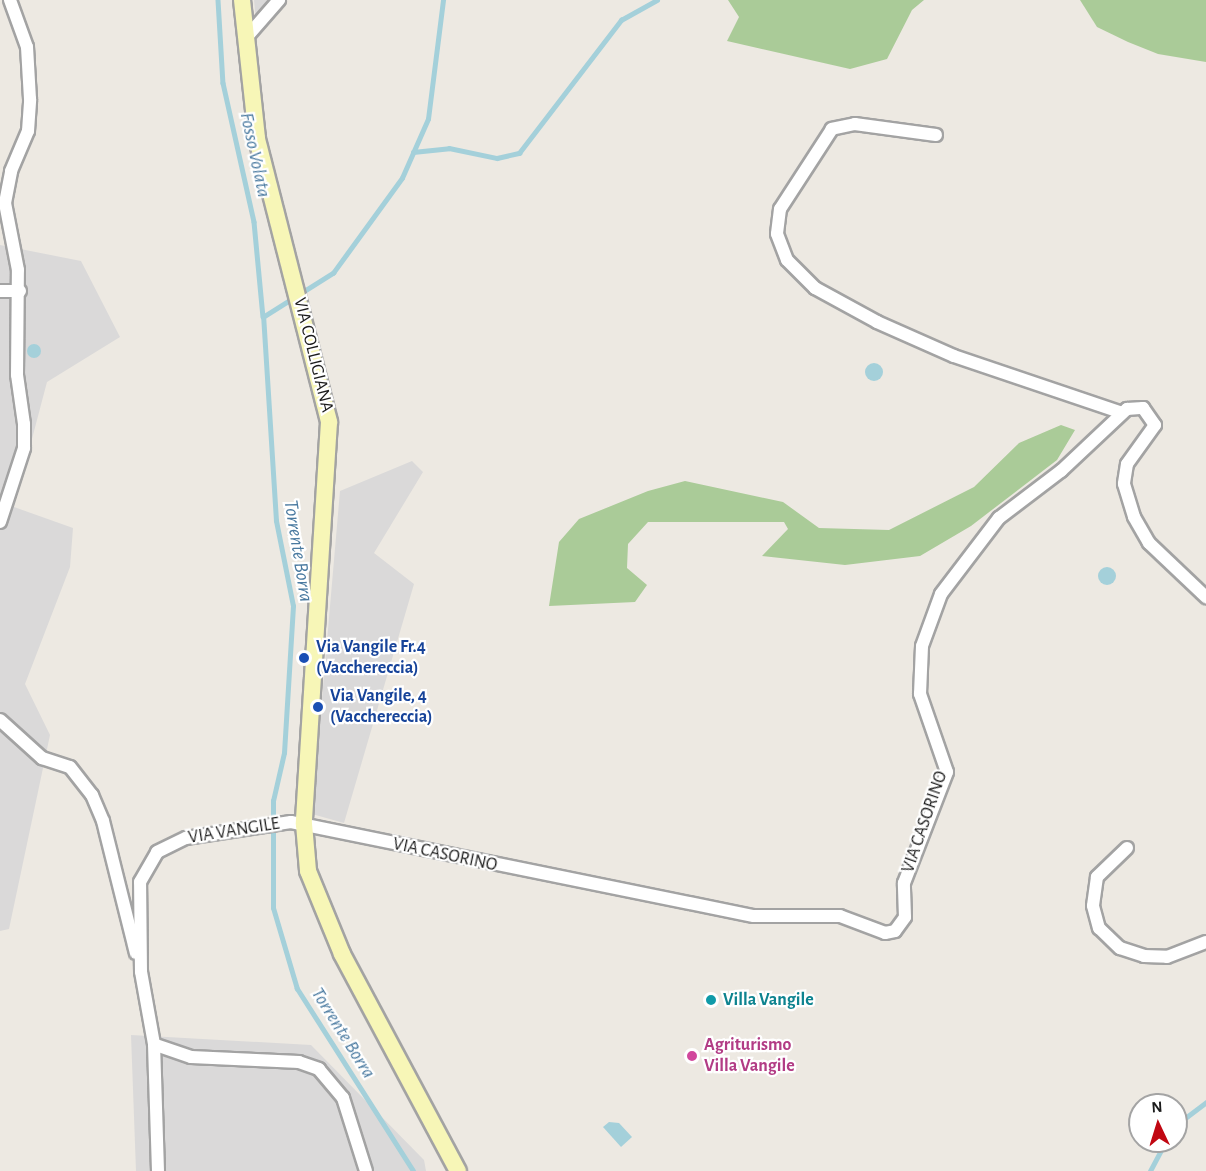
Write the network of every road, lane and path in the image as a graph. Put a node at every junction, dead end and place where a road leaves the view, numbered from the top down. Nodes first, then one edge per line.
1 (10, 0) edge
2 (242, 0) edge
3 (279, 0) edge
4 (245, 39) junction
5 (936, 135) dead end
6 (0, 291) edge
7 (20, 291) junction
8 (1122, 412) junction
9 (0, 522) edge
10 (1206, 597) edge
11 (0, 720) edge
12 (298, 823) junction
13 (1126, 848) dead end
14 (1206, 942) edge
15 (141, 972) junction
16 (154, 1044) junction
17 (158, 1171) edge
18 (366, 1171) edge
19 (459, 1171) edge

1 - 7 street
2 - 4 street, VIA COLLIGIANA
3 - 4 street
4 - 12 street, VIA COLLIGIANA
5 - 8 street
6 - 7 street
7 - 9 street
8 - 10 street
8 - 12 street, VIA CASORINO
11 - 15 street
12 - 15 street, VIA VANGILE
12 - 19 street, VIA VANGILE
13 - 14 street
15 - 16 street, VIA VANGILE
16 - 17 street, VIA VANGILE
16 - 18 street

